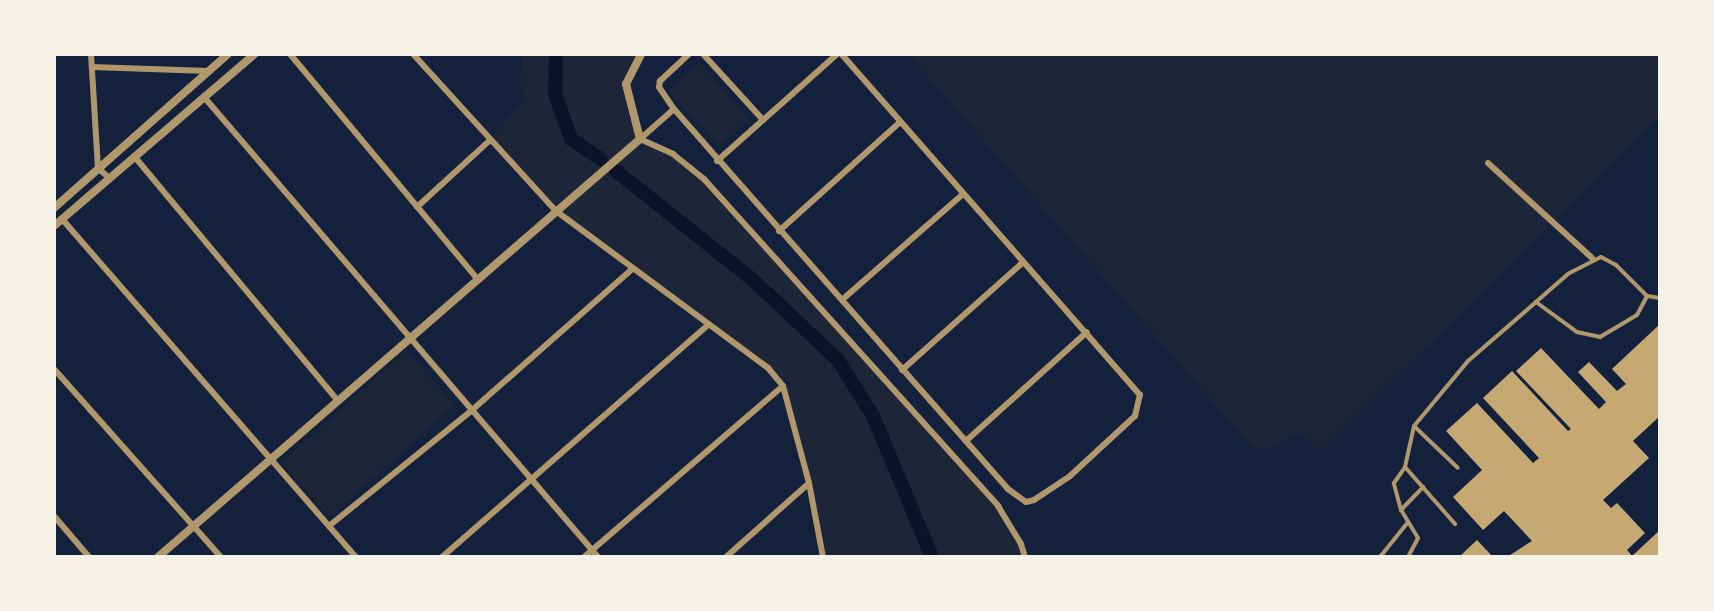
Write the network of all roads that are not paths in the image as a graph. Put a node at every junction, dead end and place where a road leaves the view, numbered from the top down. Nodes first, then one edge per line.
1 (91, 54) edge
2 (255, 54) edge
3 (290, 54) edge
4 (412, 54) edge
5 (641, 54) edge
6 (689, 54) edge
7 (703, 54) edge
8 (839, 54) edge
9 (226, 55) edge
10 (92, 67) junction
11 (208, 71) junction
12 (204, 97) junction
13 (674, 109) junction
14 (763, 120) junction
15 (900, 122) junction
16 (640, 139) junction
17 (490, 140) junction
18 (134, 156) junction
19 (717, 160) junction
20 (1488, 163) dead end
21 (98, 168) junction
22 (109, 178) junction
23 (1660, 182) edge
24 (1660, 192) edge
25 (962, 195) junction
26 (417, 207) junction
27 (54, 208) edge
28 (556, 211) junction
29 (62, 219) junction
30 (54, 226) edge
31 (779, 231) junction
32 (1592, 258) junction
33 (1022, 263) junction
34 (631, 270) junction
35 (478, 280) junction
36 (1647, 296) junction
37 (1660, 298) edge
38 (843, 299) junction
39 (1536, 302) junction
40 (708, 325) junction
41 (1087, 332) junction
42 (410, 339) junction
43 (54, 369) edge
44 (902, 370) junction
45 (783, 386) junction
46 (338, 401) junction
47 (471, 411) junction
48 (1414, 426) junction
49 (967, 440) junction
50 (272, 458) junction
51 (1405, 467) junction
52 (1458, 468) dead end
53 (531, 481) junction
54 (809, 483) junction
55 (1423, 487) junction
56 (1401, 510) junction
57 (54, 516) edge
58 (1408, 522) junction
59 (1455, 524) dead end
60 (328, 526) junction
61 (192, 528) junction
62 (592, 550) junction
63 (89, 557) edge
64 (158, 557) edge
65 (221, 557) edge
66 (356, 557) edge
67 (442, 557) edge
68 (584, 557) edge
69 (598, 557) edge
70 (726, 557) edge
71 (823, 557) edge
72 (1024, 557) edge
73 (1380, 557) edge
74 (1408, 557) edge

1 - 10 street
2 - 12 street
3 - 26 street
4 - 17 street
5 - 16 street
6 - 13 street
7 - 14 street
8 - 14 street
8 - 15 street
9 - 11 street
10 - 11 street
10 - 21 street
11 - 21 street
12 - 18 street
12 - 42 street
13 - 16 street
13 - 19 street
14 - 19 street
15 - 25 street
15 - 31 street
16 - 28 street
16 - 72 street
17 - 26 street
17 - 28 street
18 - 22 street
18 - 46 street
19 - 31 street
20 - 32 street
21 - 22 street
21 - 27 street
22 - 29 street
23 - 24 lane
25 - 33 street
25 - 38 street
26 - 35 street
28 - 34 street
28 - 35 street
29 - 30 street
29 - 50 street
31 - 38 street
32 - 36 lane
32 - 39 lane
33 - 41 street
33 - 44 street
34 - 40 street
34 - 47 street
35 - 42 street
36 - 37 lane
36 - 39 lane
38 - 44 street
39 - 48 lane
40 - 45 street
40 - 53 street
41 - 49 street
41 - 49 street
42 - 46 street
42 - 47 street
43 - 61 street
44 - 49 street
45 - 54 street
45 - 62 street
46 - 50 street
47 - 53 street
47 - 60 street
48 - 51 lane
48 - 52 lane
50 - 60 street
50 - 61 street
51 - 55 lane
51 - 56 lane
53 - 62 street
53 - 67 street
54 - 70 street
54 - 71 street
55 - 56 lane
55 - 59 lane
56 - 58 lane
57 - 63 street
58 - 73 lane
58 - 74 lane
60 - 66 street
61 - 64 street
61 - 65 street
62 - 68 street
62 - 69 street

